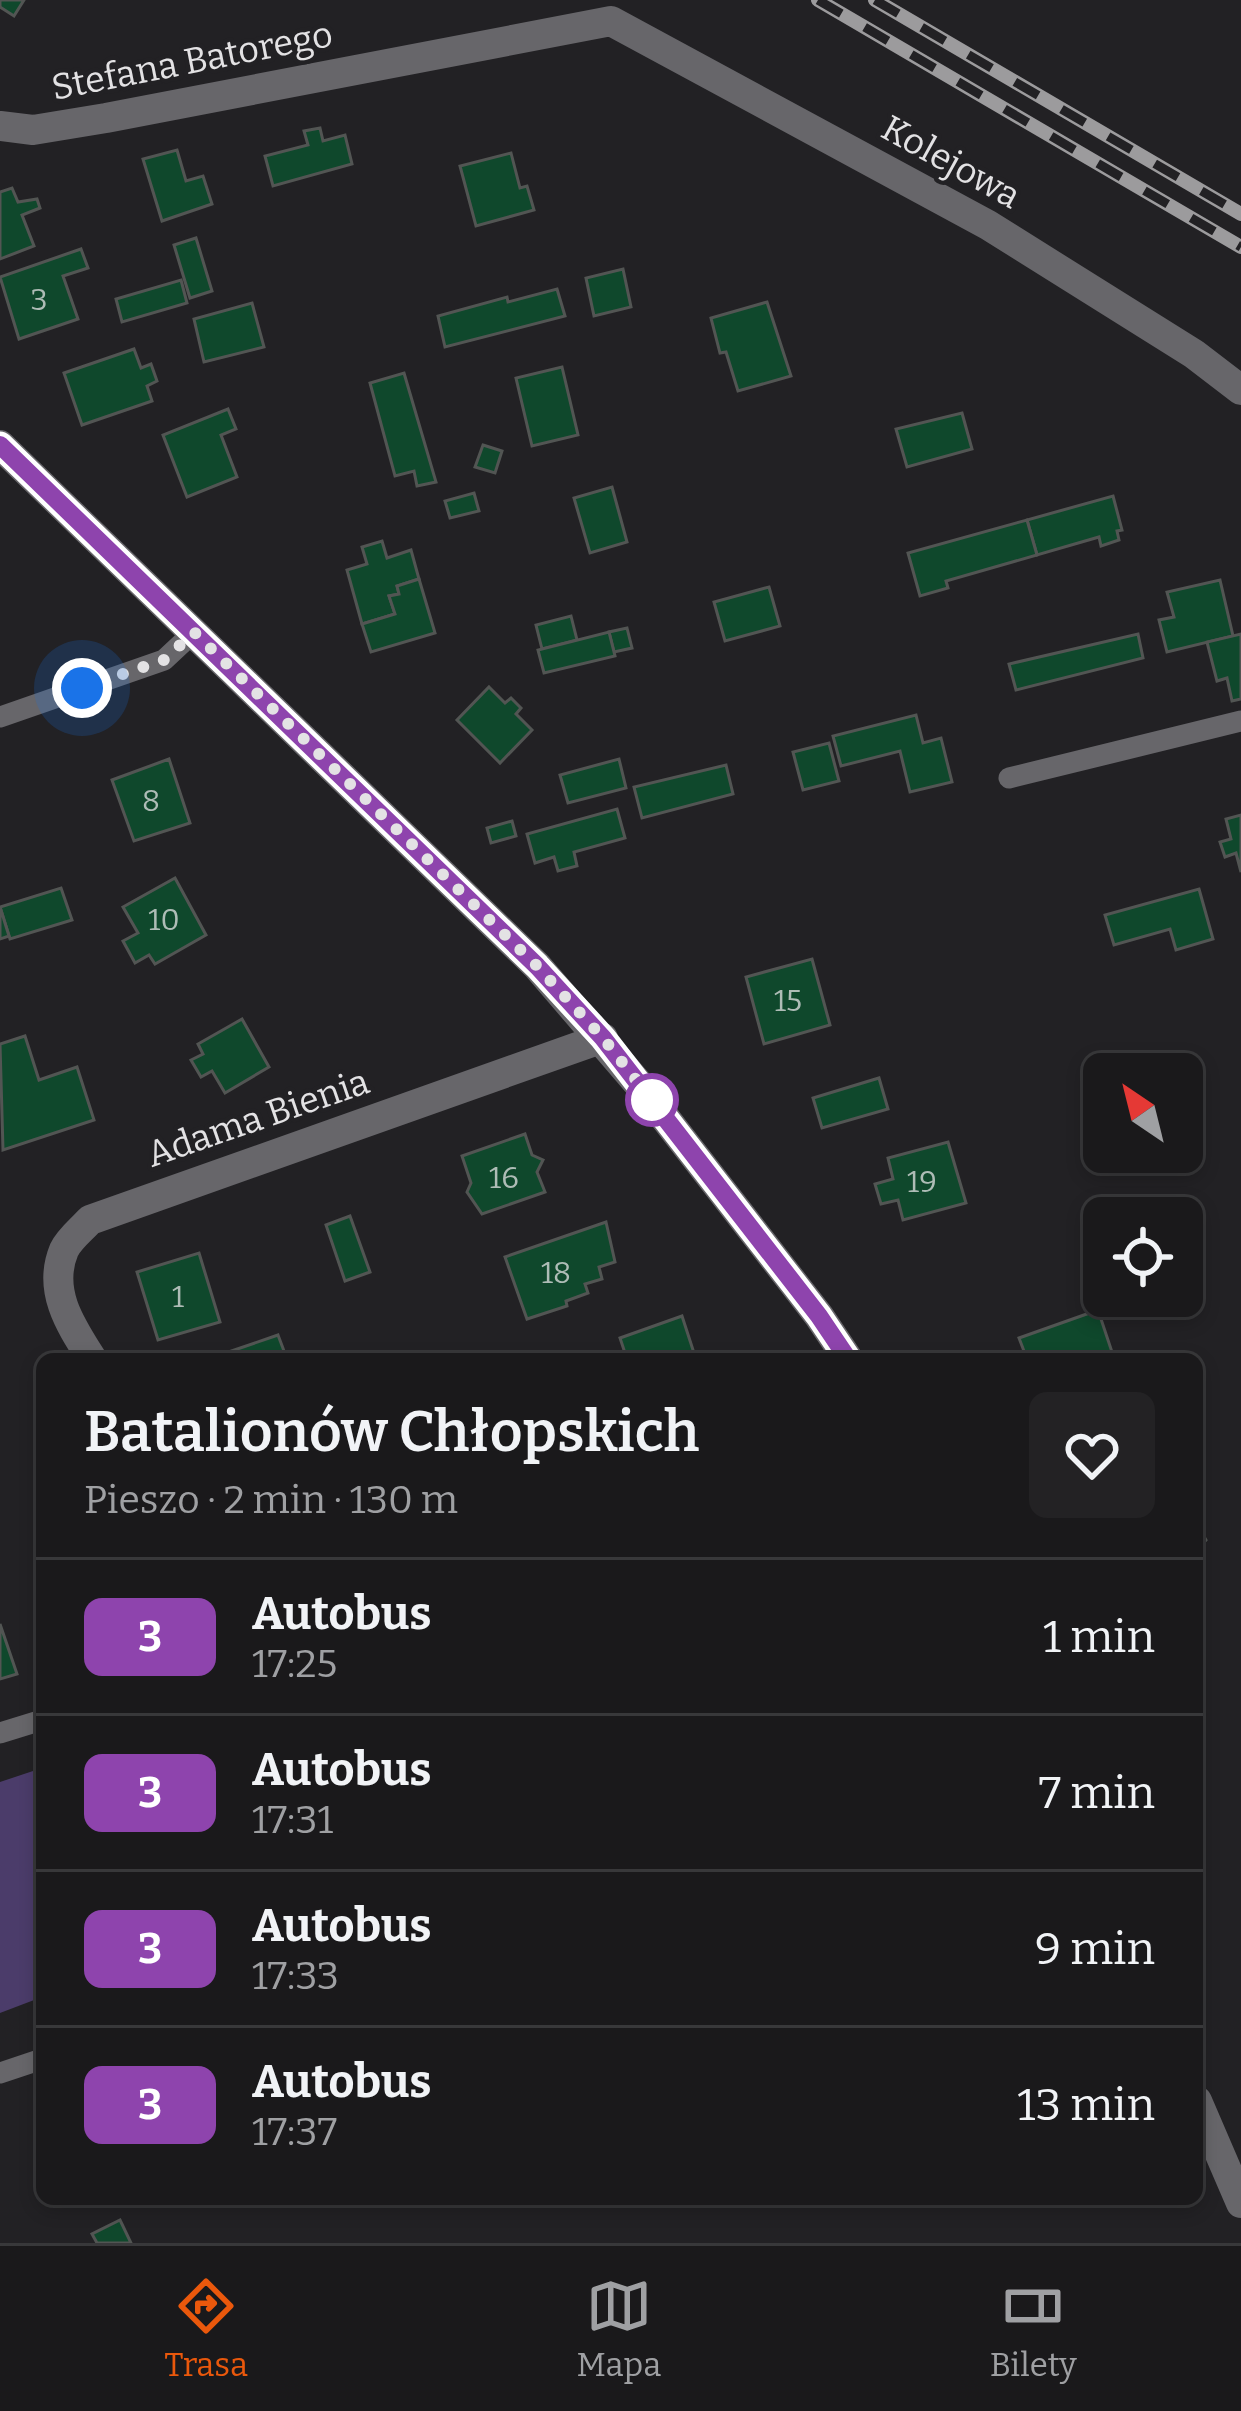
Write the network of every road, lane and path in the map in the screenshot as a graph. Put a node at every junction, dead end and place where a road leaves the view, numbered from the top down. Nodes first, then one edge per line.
1 (611, 21) joint
2 (0, 126) edge
3 (1241, 390) edge
4 (0, 445) edge
5 (194, 632) junction
6 (0, 717) edge
7 (1241, 721) edge
8 (1009, 778) dead end
9 (603, 1038) junction
10 (88, 1353) edge
11 (844, 1353) edge
12 (36, 1722) edge
13 (0, 1733) edge
14 (36, 2062) edge
15 (0, 2073) edge
16 (1203, 2116) edge
17 (1241, 2203) edge

1 - 2 street, Stefana Batorego
1 - 3 street, Kolejowa
4 - 5 street
5 - 6 lane
5 - 9 street
7 - 8 lane
9 - 10 street, Adama Bienia
9 - 11 street
12 - 13 lane
14 - 15 lane
16 - 17 street

